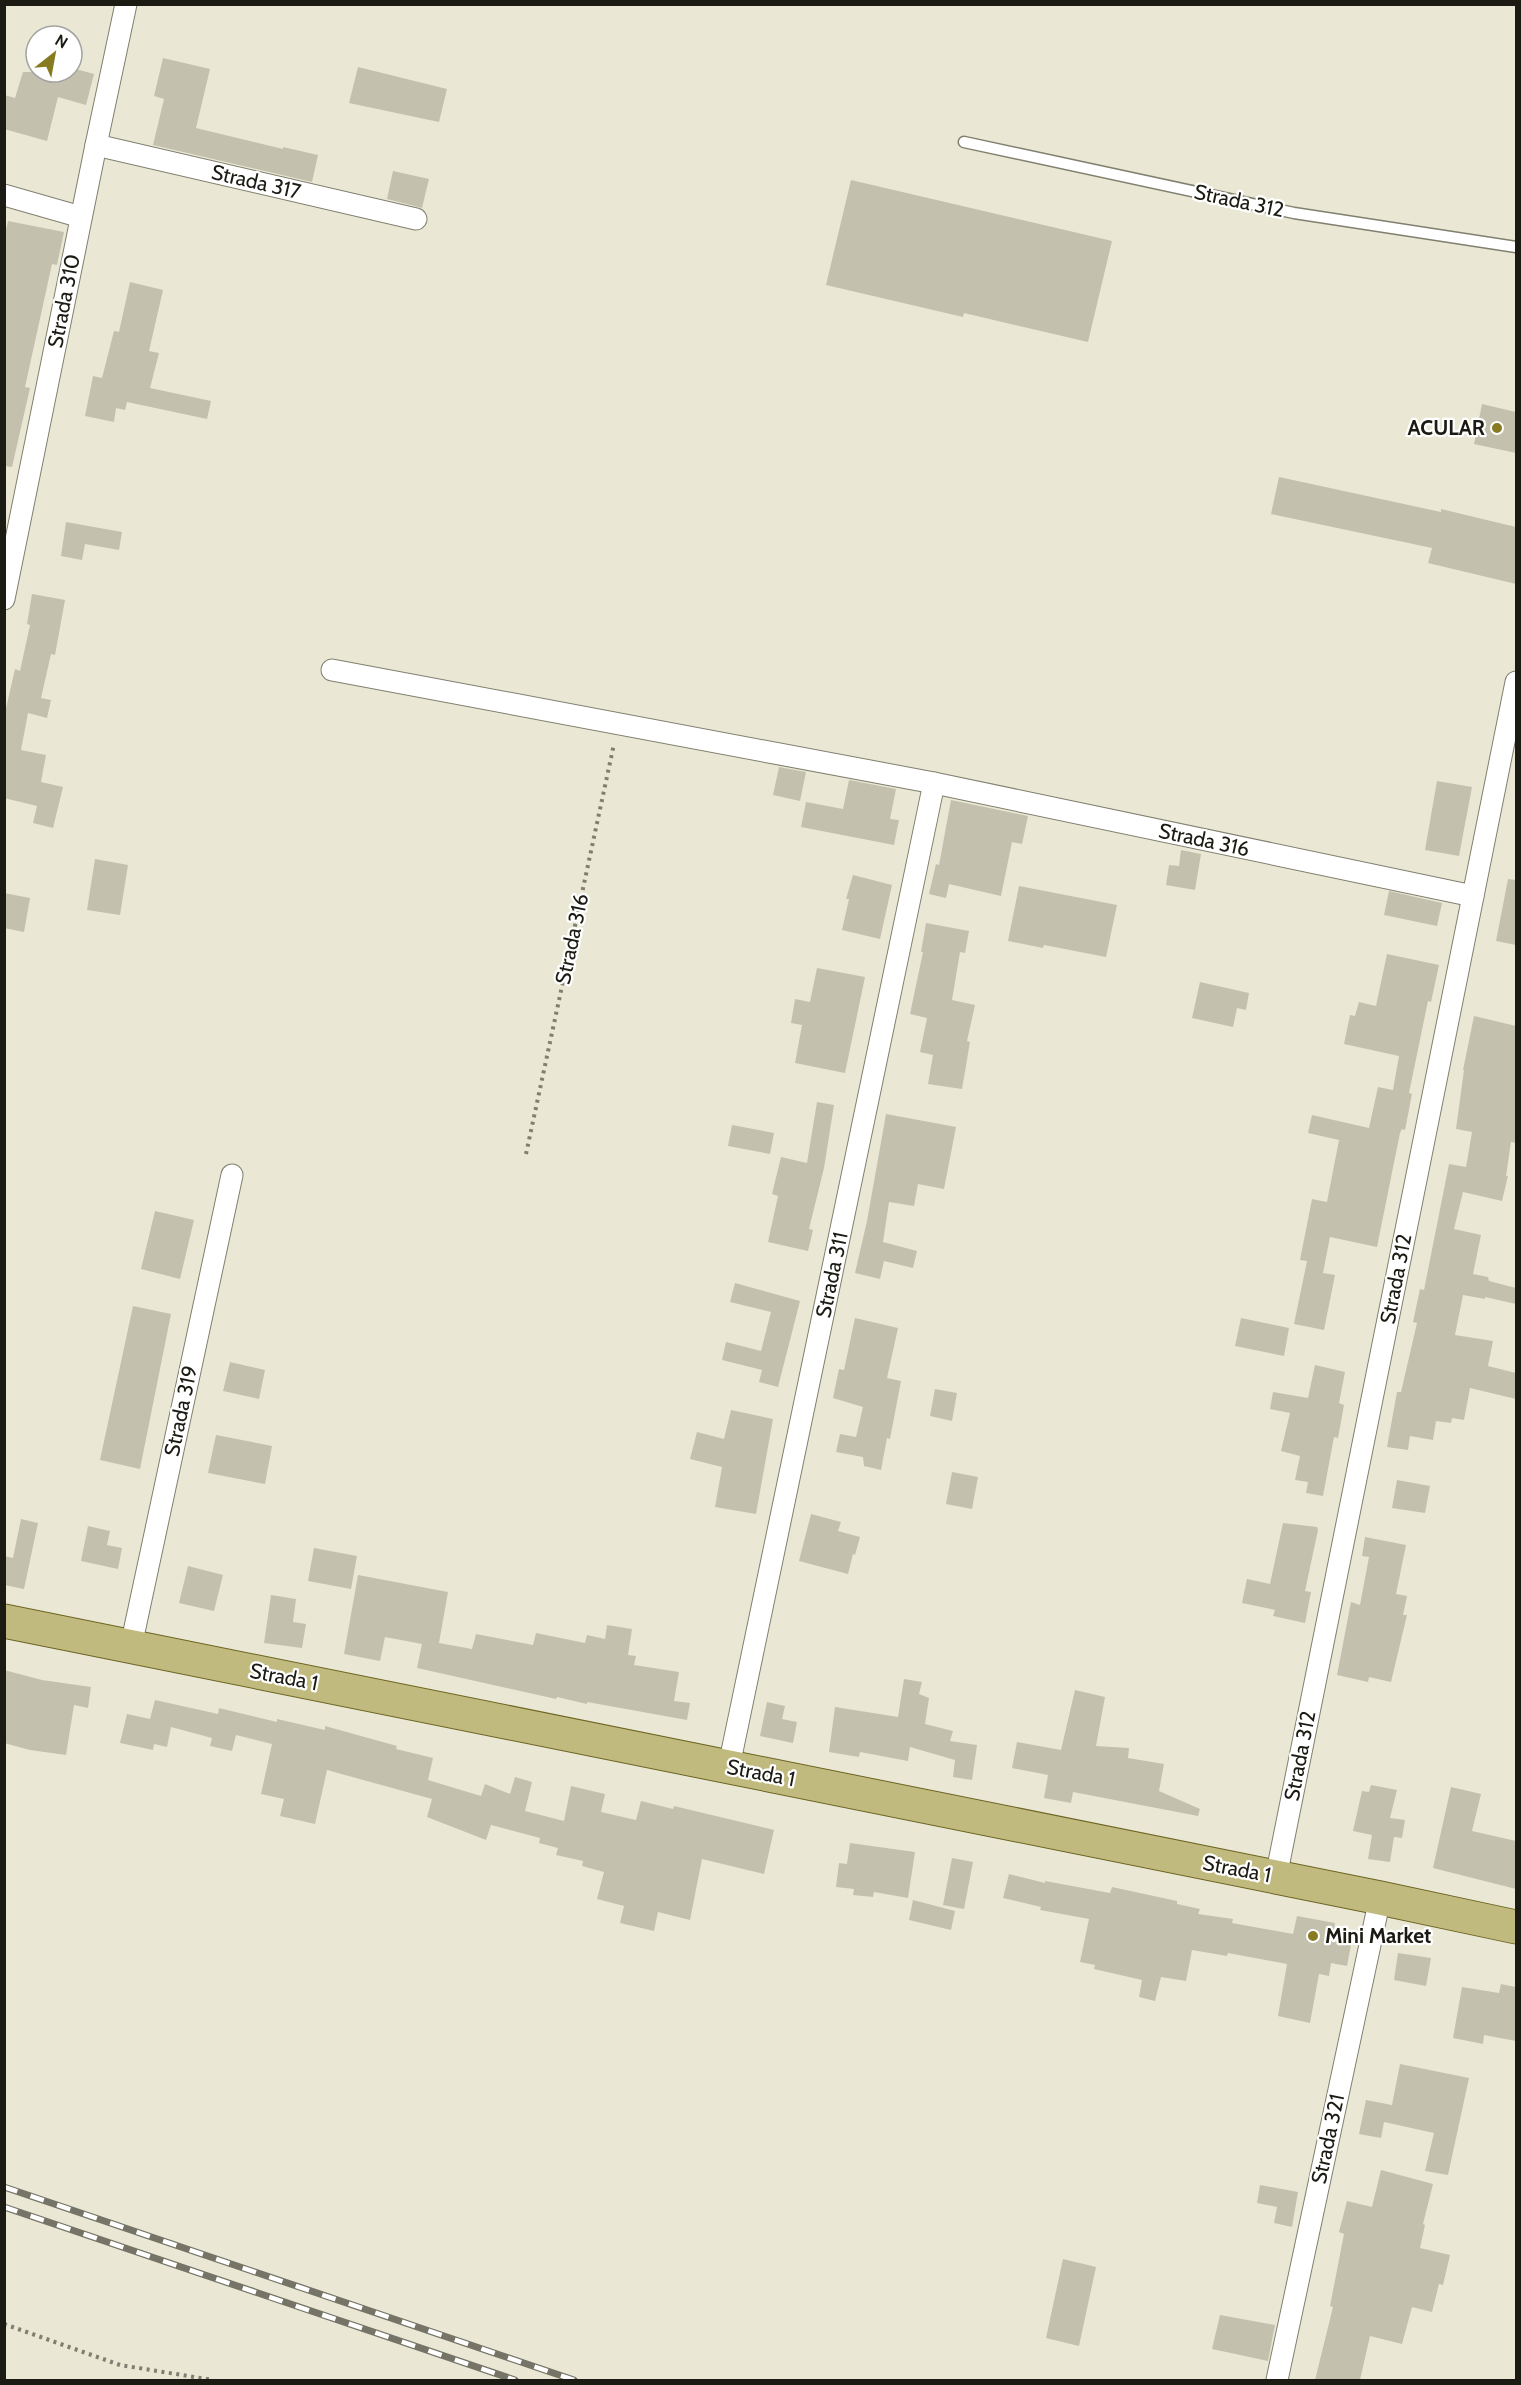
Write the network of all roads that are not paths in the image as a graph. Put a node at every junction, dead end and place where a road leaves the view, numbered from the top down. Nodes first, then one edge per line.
1 (126, 4) edge
2 (964, 142) dead end
3 (96, 145) junction
4 (4, 195) edge
5 (81, 217) junction
6 (416, 219) dead end
7 (1516, 247) edge
8 (4, 599) edge
9 (332, 670) dead end
10 (1516, 682) edge
11 (934, 783) junction
12 (1473, 896) junction
13 (232, 1175) dead end
14 (4, 1621) edge
15 (131, 1646) junction
16 (729, 1766) junction
17 (1276, 1877) junction
18 (1380, 1898) junction
19 (1516, 1928) edge
20 (1276, 2380) edge

1 - 3 street, Strada 310
2 - 7 lane, Strada 312
3 - 5 street, Strada 310
3 - 6 street, Strada 317
4 - 5 street
5 - 8 street, Strada 310
9 - 11 street, Strada 316
10 - 12 street, Strada 312
11 - 12 street, Strada 316
11 - 16 street, Strada 311
12 - 17 street, Strada 312
13 - 15 street, Strada 319
14 - 15 main road, Strada 1
15 - 16 main road, Strada 1
16 - 17 main road, Strada 1
17 - 18 main road, Strada 1
18 - 19 main road, Strada 1
18 - 20 street, Strada 321

